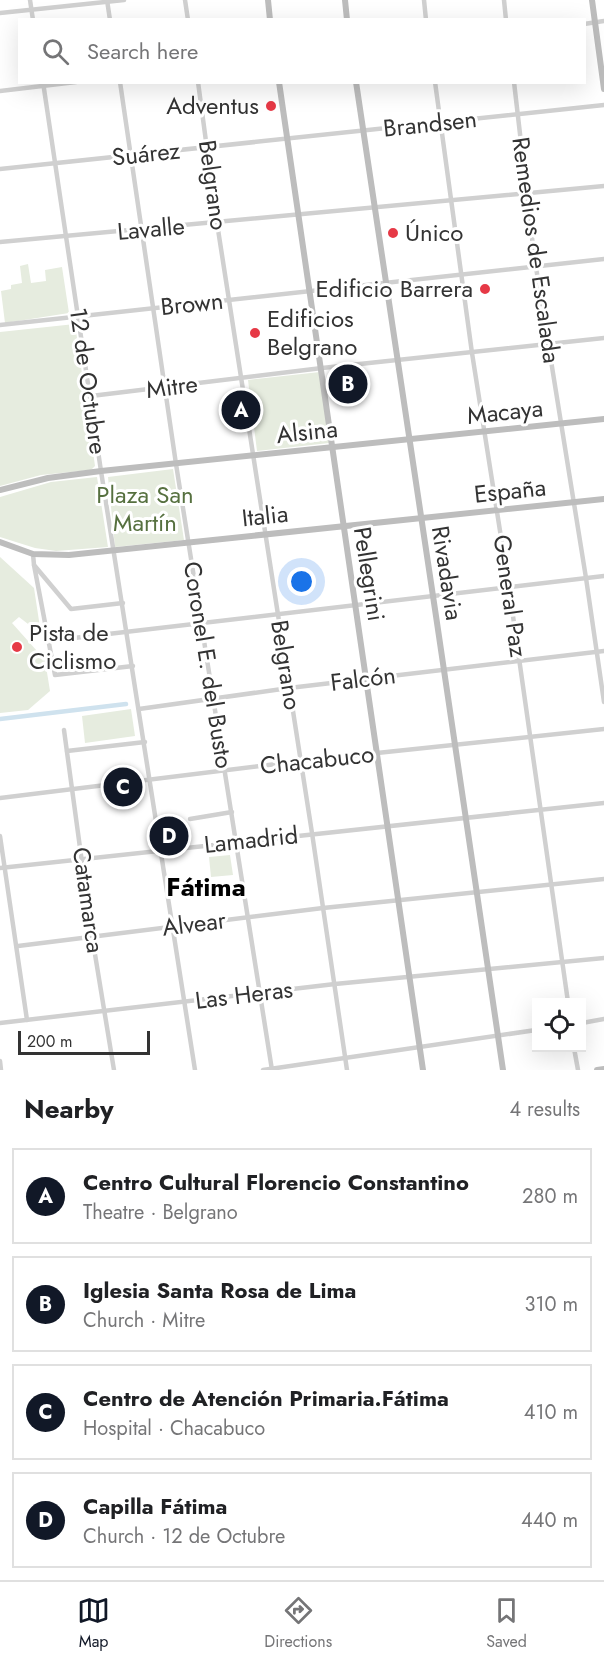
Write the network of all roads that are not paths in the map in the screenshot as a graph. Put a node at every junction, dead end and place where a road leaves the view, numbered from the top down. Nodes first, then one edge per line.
1 (30, 0) edge
2 (124, 0) edge
3 (185, 0) edge
4 (268, 0) edge
5 (345, 0) edge
6 (424, 0) edge
7 (504, 0) edge
8 (592, 0) edge
9 (107, 1) edge
10 (31, 10) junction
11 (0, 13) edge
12 (33, 18) edge
13 (110, 18) edge
14 (188, 18) edge
15 (270, 18) edge
16 (347, 18) edge
17 (426, 18) edge
18 (506, 18) edge
19 (604, 21) edge
20 (595, 22) junction
21 (586, 24) edge
22 (43, 84) edge
23 (120, 84) edge
24 (198, 84) edge
25 (279, 84) edge
26 (356, 84) edge
27 (435, 84) edge
28 (514, 84) edge
29 (604, 89) edge
30 (0, 91) edge
31 (604, 105) edge
32 (518, 115) junction
33 (440, 123) junction
34 (363, 132) junction
35 (288, 140) junction
36 (208, 147) junction
37 (130, 156) junction
38 (55, 163) junction
39 (0, 169) edge
40 (604, 186) edge
41 (527, 193) junction
42 (451, 200) junction
43 (374, 207) junction
44 (299, 215) junction
45 (217, 223) junction
46 (140, 230) junction
47 (65, 237) junction
48 (0, 242) edge
49 (604, 259) edge
50 (536, 267) junction
51 (462, 276) junction
52 (384, 283) junction
53 (310, 291) junction
54 (230, 299) junction
55 (153, 308) junction
56 (79, 316) junction
57 (0, 317) edge
58 (1, 325) edge
59 (604, 338) edge
60 (549, 344) junction
61 (472, 352) junction
62 (396, 360) junction
63 (322, 368) junction
64 (242, 379) junction
65 (165, 387) junction
66 (91, 396) junction
67 (604, 419) edge
68 (561, 424) junction
69 (486, 432) junction
70 (409, 440) junction
71 (333, 448) junction
72 (254, 456) junction
73 (176, 464) junction
74 (101, 471) junction
75 (0, 490) edge
76 (604, 499) edge
77 (574, 502) junction
78 (497, 510) junction
79 (420, 517) junction
80 (344, 525) junction
81 (266, 534) junction
82 (0, 542) edge
83 (188, 542) junction
84 (114, 549) junction
85 (33, 554) junction
86 (34, 565) junction
87 (604, 576) edge
88 (586, 578) junction
89 (509, 588) junction
90 (433, 596) junction
91 (123, 603) junction
92 (356, 604) junction
93 (278, 613) junction
94 (201, 622) junction
95 (127, 631) junction
96 (48, 641) junction
97 (604, 651) edge
98 (597, 652) junction
99 (519, 661) junction
100 (133, 666) junction
101 (445, 670) junction
102 (367, 679) junction
103 (289, 688) junction
104 (213, 698) junction
105 (604, 702) edge
106 (139, 709) junction
107 (604, 729) edge
108 (64, 730) dead end
109 (530, 738) junction
110 (145, 742) junction
111 (456, 746) junction
112 (67, 751) junction
113 (377, 753) junction
114 (301, 761) junction
115 (225, 770) junction
116 (150, 778) junction
117 (72, 788) junction
118 (0, 798) edge
119 (604, 803) edge
120 (541, 808) junction
121 (231, 812) junction
122 (466, 817) junction
123 (190, 819) dead end
124 (387, 826) junction
125 (312, 833) junction
126 (0, 836) edge
127 (236, 842) junction
128 (161, 850) junction
129 (82, 860) junction
130 (3, 868) edge
131 (604, 879) edge
132 (551, 884) junction
133 (477, 892) junction
134 (399, 902) junction
135 (323, 908) junction
136 (247, 918) junction
137 (173, 927) junction
138 (93, 936) junction
139 (18, 946) junction
140 (604, 958) edge
141 (562, 962) junction
142 (488, 968) junction
143 (410, 977) junction
144 (335, 984) junction
145 (260, 993) junction
146 (567, 998) edge
147 (185, 1002) junction
148 (105, 1011) junction
149 (604, 1019) edge
150 (27, 1020) junction
151 (586, 1022) edge
152 (0, 1023) edge
153 (532, 1031) edge
154 (498, 1036) junction
155 (419, 1048) junction
156 (575, 1052) edge
157 (345, 1058) junction
158 (0, 1060) edge
159 (1, 1067) edge
160 (271, 1069) edge
161 (604, 1069) edge
162 (114, 1070) edge
163 (195, 1070) edge
164 (263, 1070) edge
165 (347, 1070) edge
166 (423, 1070) edge
167 (503, 1070) edge
168 (578, 1070) edge
169 (597, 1070) edge

1 - 10 street
2 - 9 street
3 - 14 street
4 - 15 main road
5 - 16 main road
6 - 17 street
7 - 18 street
8 - 20 main road
9 - 10 street
9 - 13 street
10 - 11 street
10 - 12 street
19 - 20 street
20 - 21 street
20 - 29 main road
22 - 30 street
22 - 38 street, 12 de Octubre
23 - 37 street, Coronel E. del Busto
24 - 36 street, Belgrano
25 - 35 main road, Pellegrini
26 - 34 main road, Rivadavia
27 - 33 street, General Paz
28 - 32 street, Remedios de Escalada
31 - 32 street, Brandsen
32 - 33 street, Brandsen
32 - 41 street, Remedios de Escalada
33 - 34 street, Brandsen
33 - 42 street, General Paz
34 - 35 street, Suárez
34 - 43 main road, Rivadavia
35 - 36 street, Suárez
35 - 44 main road, Pellegrini
36 - 37 street, Suárez
36 - 45 street, Belgrano
37 - 38 street, Suárez
37 - 46 street, Coronel E. del Busto
38 - 39 street, Suárez
38 - 47 street, 12 de Octubre
40 - 41 street, Lavalle
41 - 42 street, Lavalle
41 - 50 street, Remedios de Escalada
42 - 43 street, Lavalle
42 - 51 street, General Paz
43 - 44 street, Lavalle
43 - 52 main road, Rivadavia
44 - 45 street, Lavalle
44 - 53 main road, Pellegrini
45 - 46 street, Lavalle
45 - 54 street, Belgrano
46 - 47 street, Lavalle
46 - 55 street, Coronel E. del Busto
47 - 48 street, Lavalle
47 - 56 street, 12 de Octubre
49 - 50 street, Brown
50 - 51 street, Brown
50 - 60 street, Remedios de Escalada
51 - 52 street, Brown
51 - 61 street, General Paz
52 - 53 street, Brown
52 - 62 main road, Rivadavia
53 - 54 street, Brown
53 - 63 main road, Pellegrini
54 - 55 street, Brown
54 - 64 street, Belgrano
55 - 56 street, Brown
55 - 65 street, Coronel E. del Busto
56 - 58 street, Brown
56 - 66 street, 12 de Octubre
57 - 58 street
59 - 60 street, Mitre
60 - 61 street, Mitre
60 - 68 street, Remedios de Escalada
61 - 62 street, Mitre
61 - 69 street, General Paz
62 - 63 street, Mitre
62 - 70 main road, Rivadavia
63 - 64 street, Mitre
63 - 71 main road, Pellegrini
64 - 65 street, Mitre
64 - 72 street, Belgrano
65 - 66 street, Mitre
65 - 73 street, Coronel E. del Busto
66 - 74 street, 12 de Octubre
67 - 68 main road, Macaya
68 - 69 main road, Macaya
68 - 77 street, Remedios de Escalada
69 - 70 main road, Macaya
69 - 78 street, General Paz
70 - 71 main road, Alsina
70 - 79 main road, Rivadavia
71 - 72 main road, Alsina
71 - 80 main road, Pellegrini
72 - 73 main road, Alsina
72 - 81 street, Belgrano
73 - 74 main road, Alsina
73 - 83 street, Coronel E. del Busto
74 - 75 main road, Alsina
74 - 84 street, 12 de Octubre
76 - 77 main road, España
77 - 78 main road, España
77 - 88 street, Remedios de Escalada
78 - 79 main road, España
78 - 89 street, General Paz
79 - 80 main road, Italia
79 - 90 main road, Rivadavia
80 - 81 main road, Italia
80 - 92 main road, Pellegrini
81 - 83 main road, Italia
81 - 93 street, Belgrano
82 - 85 main road, Italia
83 - 84 main road, Italia
83 - 94 street, Coronel E. del Busto
84 - 85 main road, Italia
84 - 91 street, 12 de Octubre
85 - 86 street
86 - 91 street
86 - 96 street
87 - 88 street
88 - 89 street
88 - 98 street, Remedios de Escalada
89 - 90 street
89 - 99 street, General Paz
90 - 92 street
90 - 101 main road, Rivadavia
91 - 95 street, 12 de Octubre
92 - 93 street
92 - 102 main road, Pellegrini
93 - 94 street
93 - 103 street, Belgrano
94 - 95 street
94 - 104 street, Coronel E. del Busto
95 - 96 street
95 - 100 street, 12 de Octubre
96 - 100 street
97 - 98 street, Falcón
98 - 99 street, Falcón
98 - 105 street, Remedios de Escalada
99 - 101 street, Falcón
99 - 109 street, General Paz
100 - 106 street, 12 de Octubre
101 - 102 street, Falcón
101 - 111 main road, Rivadavia
102 - 103 street, Falcón
102 - 113 main road, Pellegrini
103 - 104 street, Falcón
103 - 114 street, Belgrano
104 - 106 street, Falcón
104 - 115 street, Coronel E. del Busto
106 - 110 street, 12 de Octubre
107 - 109 street, Chacabuco
108 - 112 street, Catamarca
109 - 111 street, Chacabuco
109 - 120 street, General Paz
110 - 112 street
110 - 116 street, 12 de Octubre
111 - 113 street, Chacabuco
111 - 122 main road, Rivadavia
112 - 117 street, Catamarca
113 - 114 street, Chacabuco
113 - 124 main road, Pellegrini
114 - 115 street, Chacabuco
114 - 125 street, Belgrano
115 - 116 street, Chacabuco
115 - 121 street, Coronel E. del Busto
116 - 117 street, Chacabuco
116 - 128 street, 12 de Octubre
117 - 118 street, Chacabuco
117 - 129 street, Catamarca
119 - 120 street, Lamadrid
120 - 122 street, Lamadrid
120 - 132 street, General Paz
121 - 123 street
121 - 127 street, Coronel E. del Busto
122 - 124 street, Lamadrid
122 - 133 main road, Rivadavia
124 - 125 street, Lamadrid
124 - 134 main road, Pellegrini
125 - 127 street, Lamadrid
125 - 135 street, Belgrano
126 - 130 street
127 - 128 street, Lamadrid
127 - 136 street, Coronel E. del Busto
128 - 129 street, Lamadrid
128 - 137 street, 12 de Octubre
129 - 130 street, Lamadrid
129 - 138 street, Catamarca
130 - 139 street
131 - 132 street, Alvear
132 - 133 street, Alvear
132 - 141 street, General Paz
133 - 134 street, Alvear
133 - 142 main road, Rivadavia
134 - 135 street, Alvear
134 - 143 main road, Pellegrini
135 - 136 street, Alvear
135 - 144 street, Belgrano
136 - 137 street, Alvear
136 - 145 street, Coronel E. del Busto
137 - 138 street, Alvear
137 - 147 street, 12 de Octubre
138 - 139 street, Alvear
138 - 148 street, Catamarca
139 - 150 street
140 - 141 street, Las Heras
141 - 142 street, Las Heras
141 - 146 street, General Paz
142 - 143 street, Las Heras
142 - 154 main road, Rivadavia
143 - 144 street, Las Heras
143 - 155 main road, Pellegrini
144 - 145 street, Las Heras
144 - 157 street, Belgrano
145 - 147 street, Las Heras
145 - 160 street, Coronel E. del Busto
147 - 148 street, Las Heras
147 - 163 street, 12 de Octubre
148 - 150 street, Las Heras
148 - 162 street, Catamarca
149 - 151 street
150 - 152 street, Las Heras
153 - 154 street
154 - 155 street
154 - 167 main road, Rivadavia
155 - 157 street
155 - 166 main road, Pellegrini
156 - 168 street
157 - 160 street
157 - 165 street, Belgrano
158 - 159 street
160 - 164 street
161 - 169 main road

